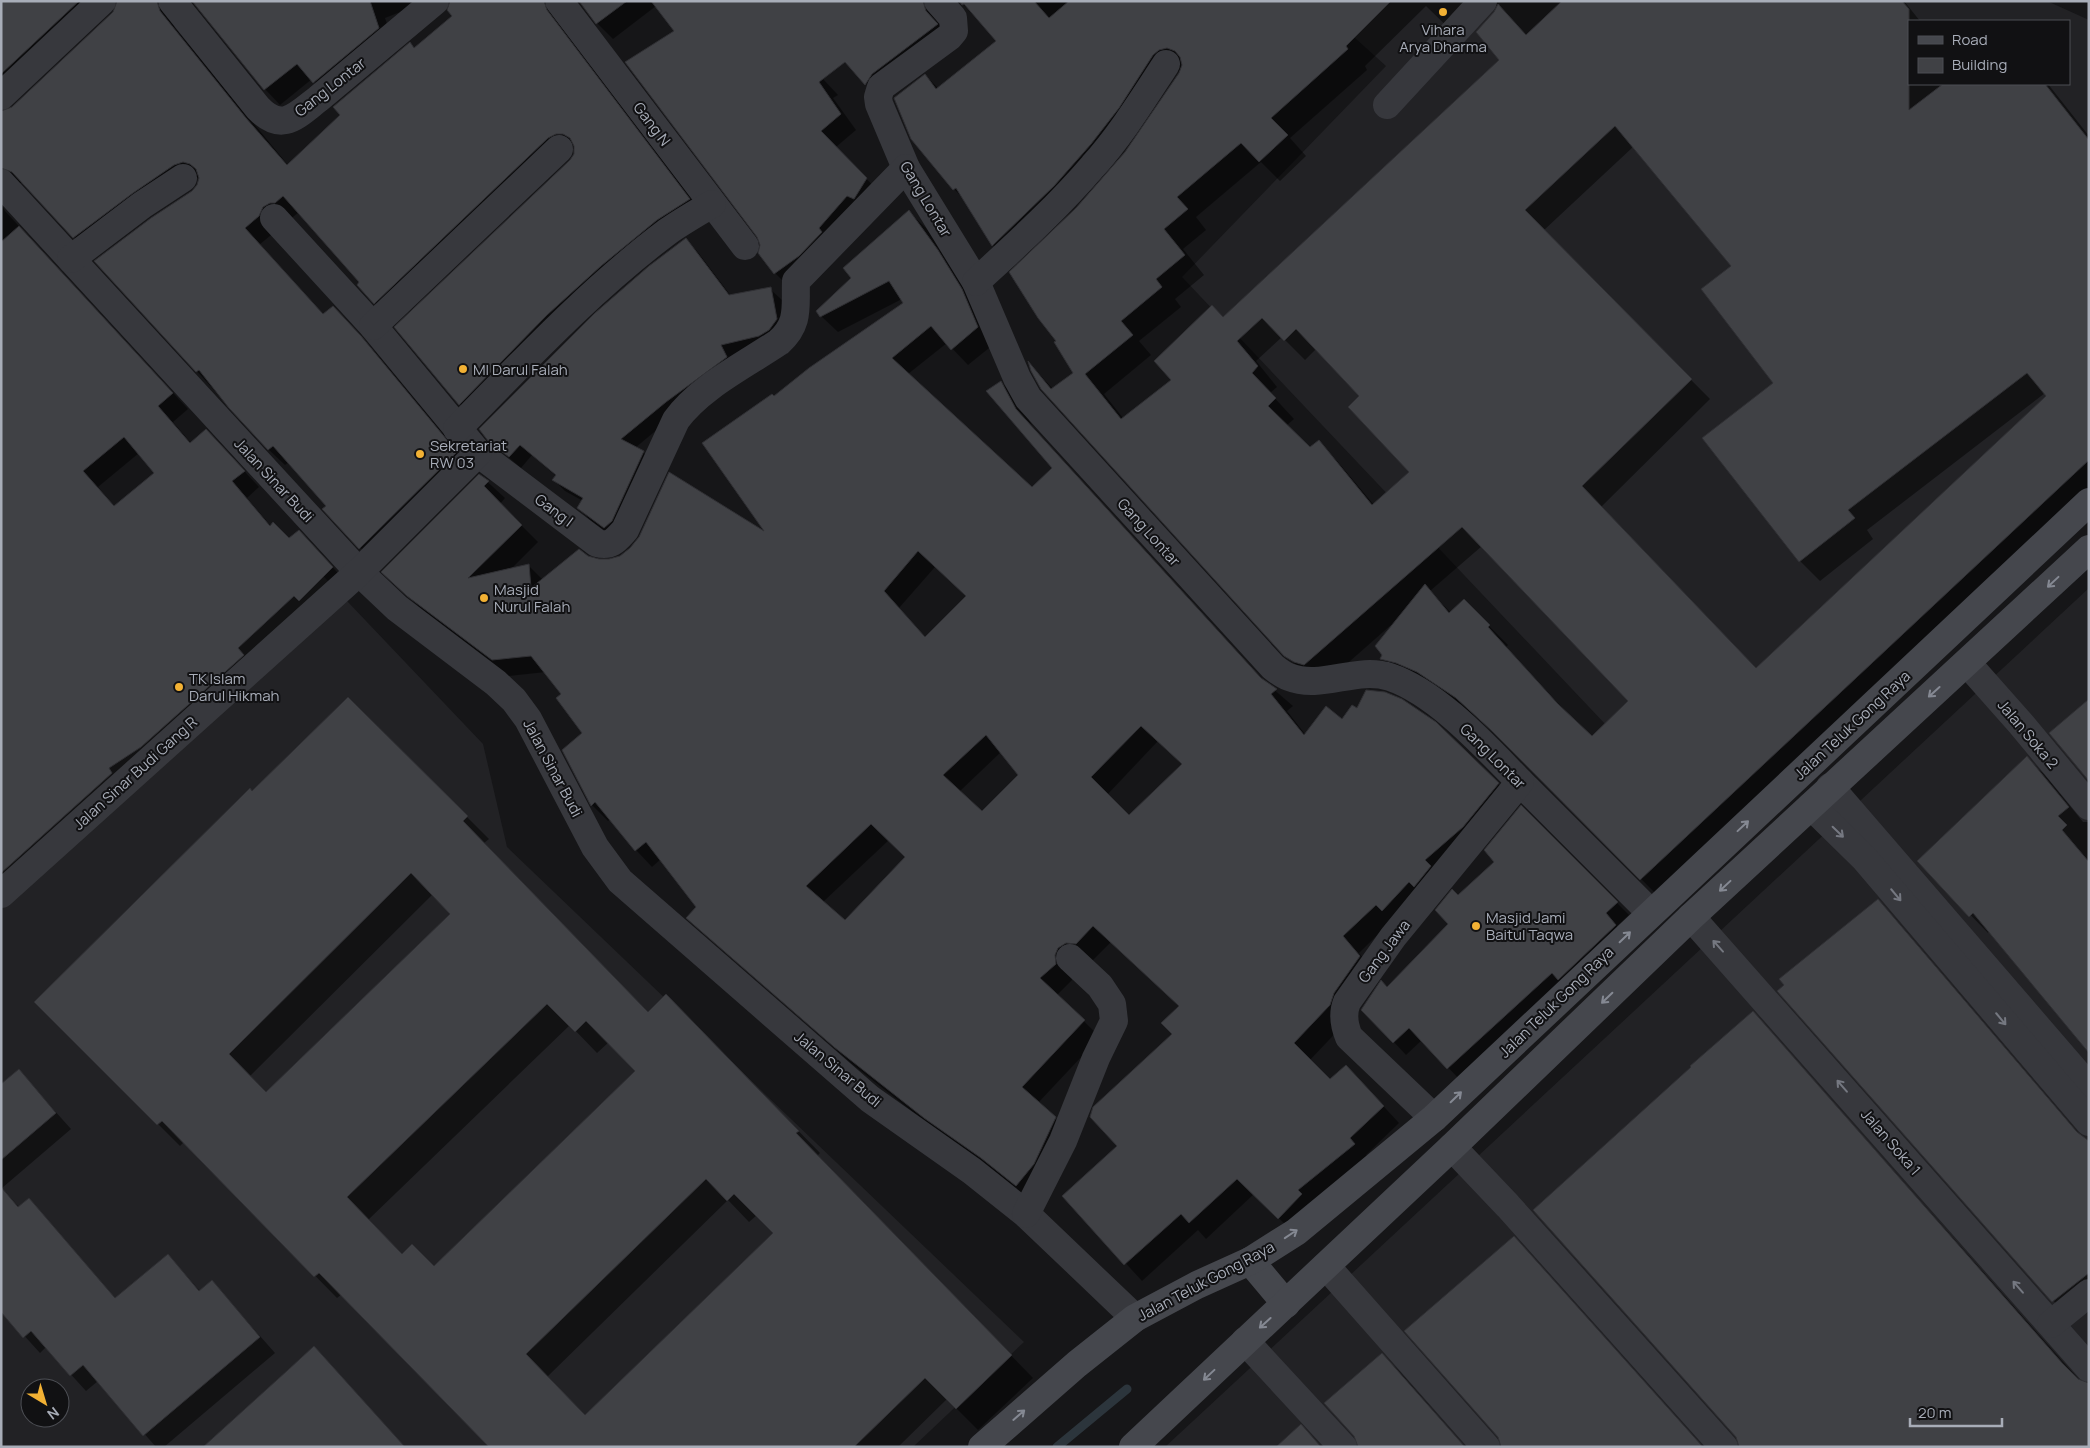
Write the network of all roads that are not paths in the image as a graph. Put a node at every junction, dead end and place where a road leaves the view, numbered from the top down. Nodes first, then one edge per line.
1 (102, 1) edge
2 (172, 1) edge
3 (435, 1) edge
4 (559, 1) edge
5 (938, 1) edge
6 (1483, 1) edge
7 (407, 11) edge
8 (1166, 64) dead end
9 (1, 96) edge
10 (1387, 105) dead end
11 (559, 149) dead end
12 (906, 168) junction
13 (183, 178) dead end
14 (5, 194) edge
15 (712, 204) junction
16 (274, 218) dead end
17 (745, 246) dead end
18 (72, 259) junction
19 (976, 282) junction
20 (373, 326) junction
21 (457, 429) junction
22 (478, 452) junction
23 (2089, 502) edge
24 (2089, 549) edge
25 (359, 572) junction
26 (1945, 638) junction
27 (1967, 662) junction
28 (1520, 782) junction
29 (1820, 797) junction
30 (2089, 806) edge
31 (1, 894) edge
32 (1650, 912) junction
33 (1691, 917) junction
34 (1070, 958) dead end
35 (2089, 1087) edge
36 (1434, 1118) junction
37 (2089, 1122) edge
38 (1452, 1147) junction
39 (1026, 1214) junction
40 (1250, 1261) junction
41 (1326, 1266) junction
42 (2089, 1292) edge
43 (1286, 1304) junction
44 (1135, 1318) junction
45 (2051, 1324) junction
46 (1245, 1341) junction
47 (2089, 1368) edge
48 (982, 1447) edge
49 (1133, 1447) edge
50 (1343, 1447) edge
51 (1486, 1447) edge
52 (1724, 1447) edge

1 - 9 street
2 - 7 street, Gang Lontar
3 - 7 street, Gang Lontar
4 - 15 street, Gang N
5 - 12 street, Gang Lontar
6 - 10 street
8 - 19 street
11 - 20 street
12 - 19 street, Gang Lontar
12 - 22 street, Gang I
13 - 18 street
14 - 18 street, Jalan Sinar Budi
15 - 17 street, Gang N
15 - 21 street
16 - 20 street, Gang I
18 - 25 street, Jalan Sinar Budi
19 - 28 street, Gang Lontar
20 - 21 street, Gang I
21 - 22 street, Gang I
22 - 25 street, Jalan Sinar Budi Gang R
23 - 26 main road, Jalan Teluk Gong Raya
24 -> 27 main road, Jalan Teluk Gong Raya
25 - 31 street, Jalan Sinar Budi Gang R
25 - 39 street, Jalan Sinar Budi
26 - 27 main road
32 -> 26 main road, Jalan Teluk Gong Raya
27 -> 29 main road, Jalan Teluk Gong Raya
27 - 30 street, Jalan Soka 2
28 - 32 street, Gang Lontar
28 - 36 street, Gang Jawa
29 -> 33 main road, Jalan Teluk Gong Raya
29 - 35 street
29 -> 37 street
36 -> 32 main road, Jalan Teluk Gong Raya
33 -> 38 main road, Jalan Teluk Gong Raya
45 -> 33 street, Jalan Soka 1
34 - 39 street
40 -> 36 main road, Jalan Teluk Gong Raya
38 - 41 main road, Jalan Teluk Gong Raya
38 - 52 street
39 - 44 street, Jalan Sinar Budi
40 - 43 main road
40 - 44 main road, Jalan Teluk Gong Raya
41 - 43 main road, Jalan Teluk Gong Raya
41 - 51 street
42 - 45 street
43 -> 46 main road, Jalan Teluk Gong Raya
48 -> 44 main road, Jalan Teluk Gong Raya
45 - 47 street, Jalan Soka 1
46 -> 49 main road, Jalan Teluk Gong Raya
46 - 50 street

